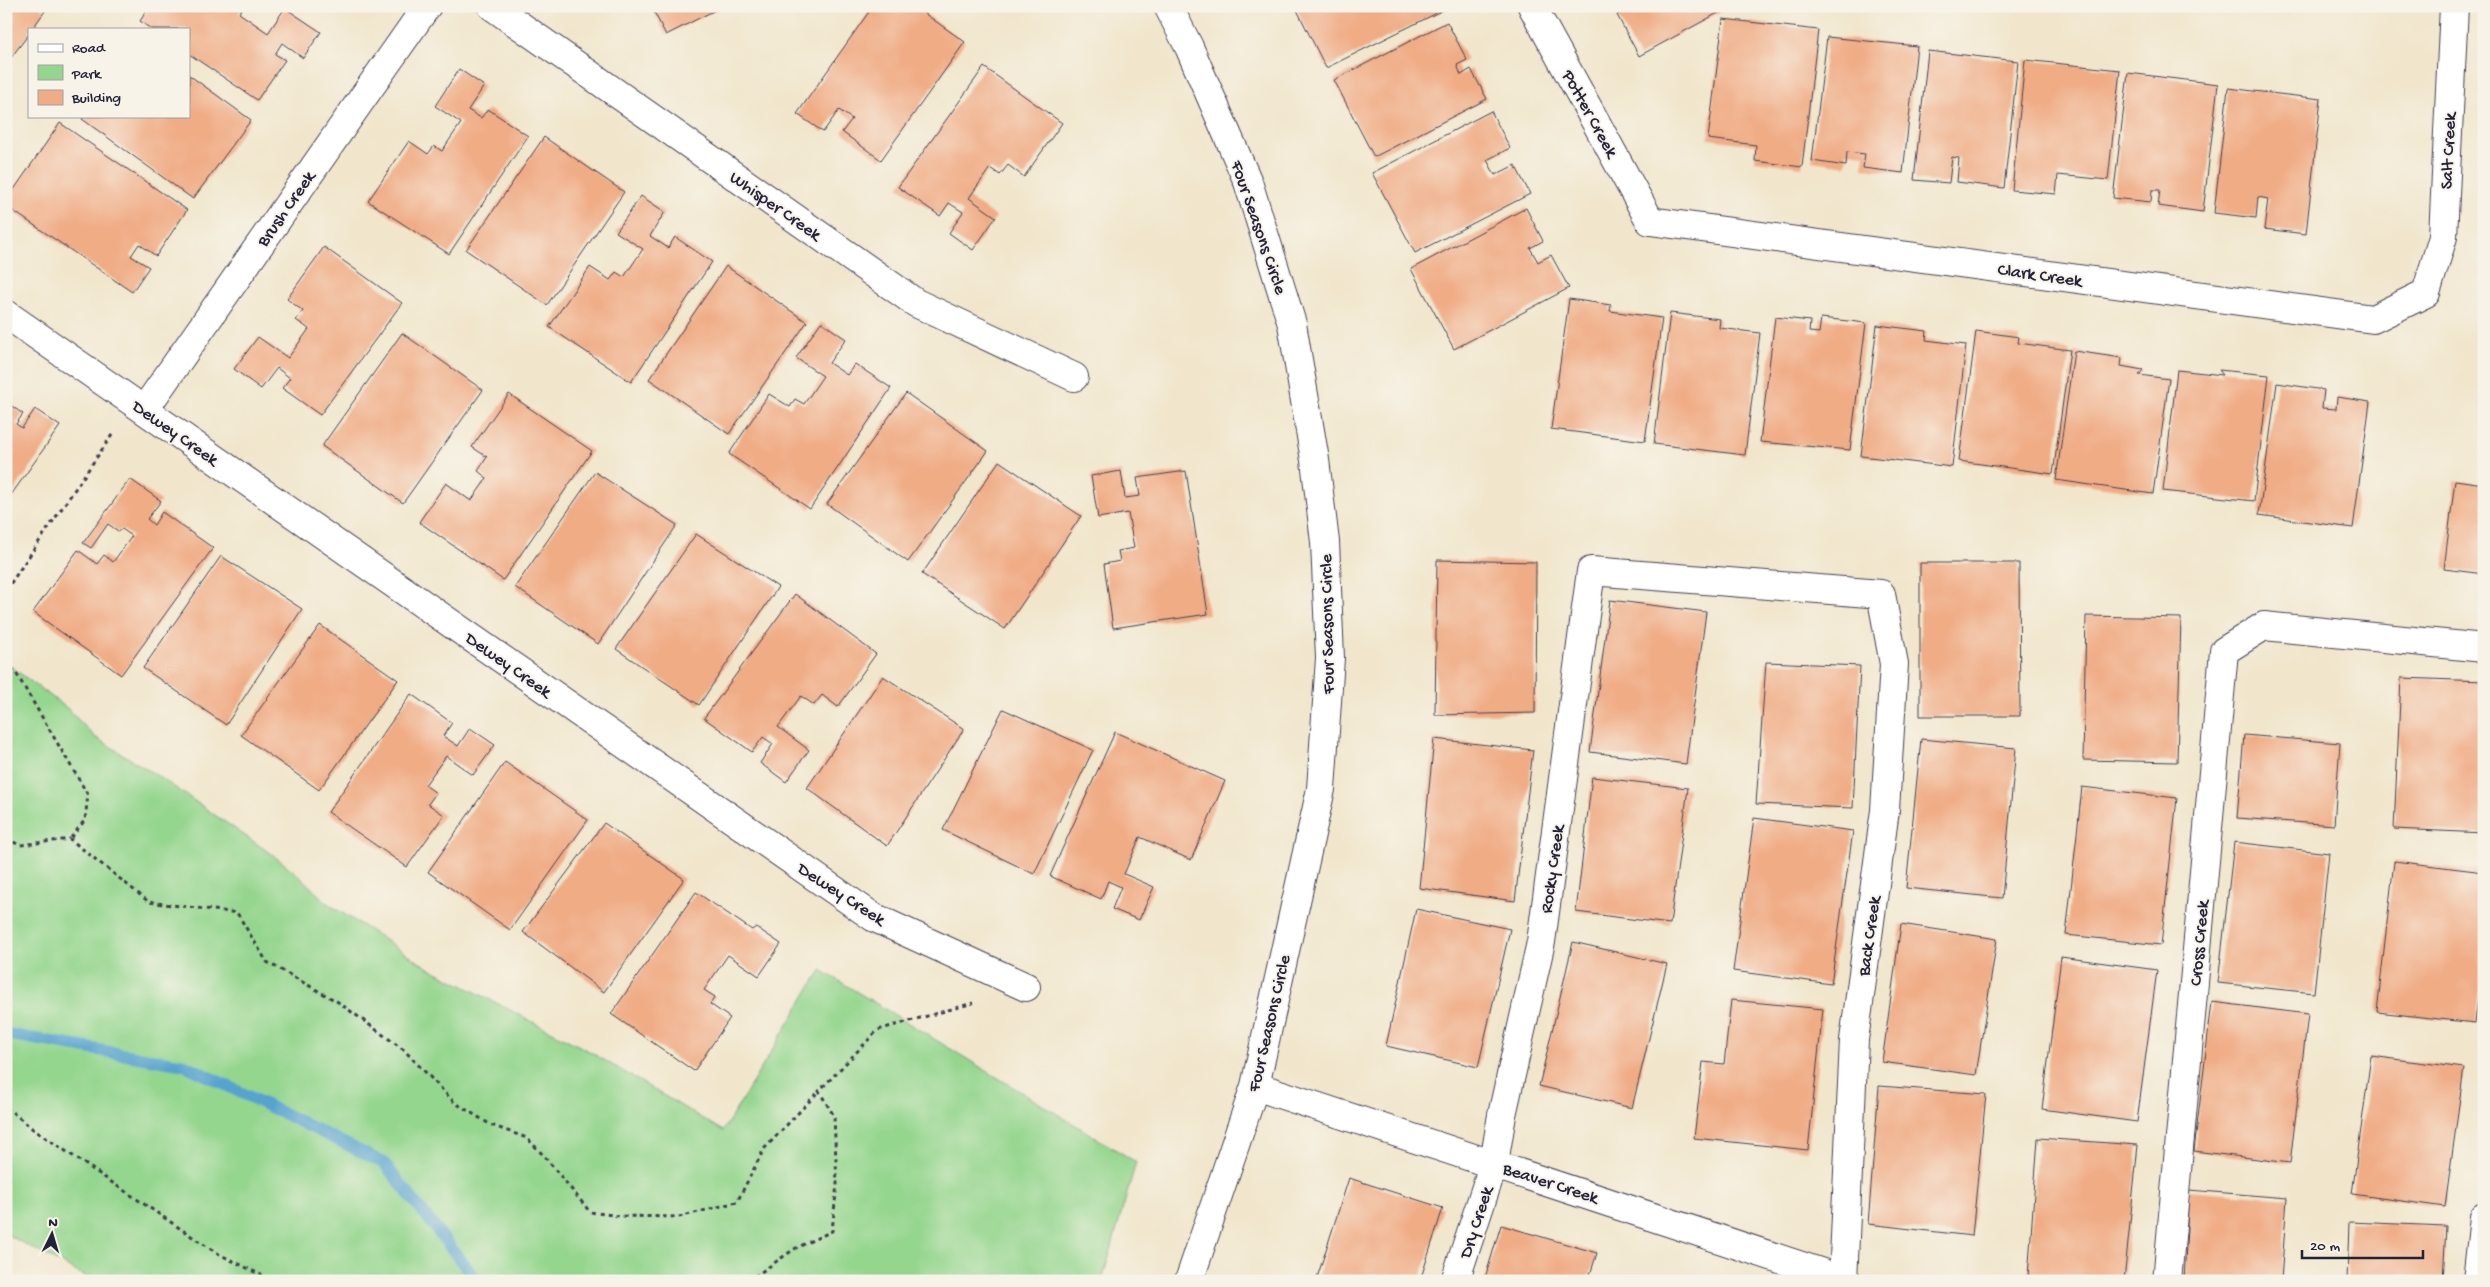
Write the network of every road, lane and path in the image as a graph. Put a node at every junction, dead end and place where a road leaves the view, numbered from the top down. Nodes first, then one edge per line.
1 (427, 6) edge
2 (492, 6) edge
3 (1168, 6) edge
4 (1532, 6) edge
5 (2454, 6) edge
6 (1650, 221) joint
7 (2426, 293) joint
8 (6, 314) edge
9 (1074, 377) dead end
10 (139, 406) junction
11 (1591, 571) joint
12 (6, 590) edge
13 (2484, 648) edge
14 (6, 662) edge
15 (6, 839) edge
16 (70, 839) junction
17 (1026, 988) joint
18 (1255, 1086) junction
19 (819, 1092) junction
20 (6, 1107) edge
21 (1494, 1163) junction
22 (2484, 1217) edge
23 (1845, 1280) edge
24 (273, 1281) edge
25 (748, 1281) edge
26 (1189, 1281) edge
27 (1455, 1281) edge
28 (2167, 1281) edge
29 (2478, 1281) edge

1 - 10 street, Brush Creek
2 - 9 street, Whisper Creek
3 - 18 street, Four Seasons Circle
4 - 6 street, Potter Creek
5 - 7 street, Salt Creek
6 - 7 street, Clark Creek
8 - 10 street, Dewey Creek
10 - 12 path
10 - 17 street, Dewey Creek
11 - 21 street, Rocky Creek
11 - 23 street, Back Creek
13 - 28 street, Cross Creek
14 - 16 path
15 - 16 path
16 - 19 path
17 - 19 path
18 - 21 street, Beaver Creek
18 - 26 street, Four Seasons Circle
19 - 25 path
20 - 24 path
21 - 23 street, Beaver Creek
21 - 27 street, Dry Creek
22 - 29 street

